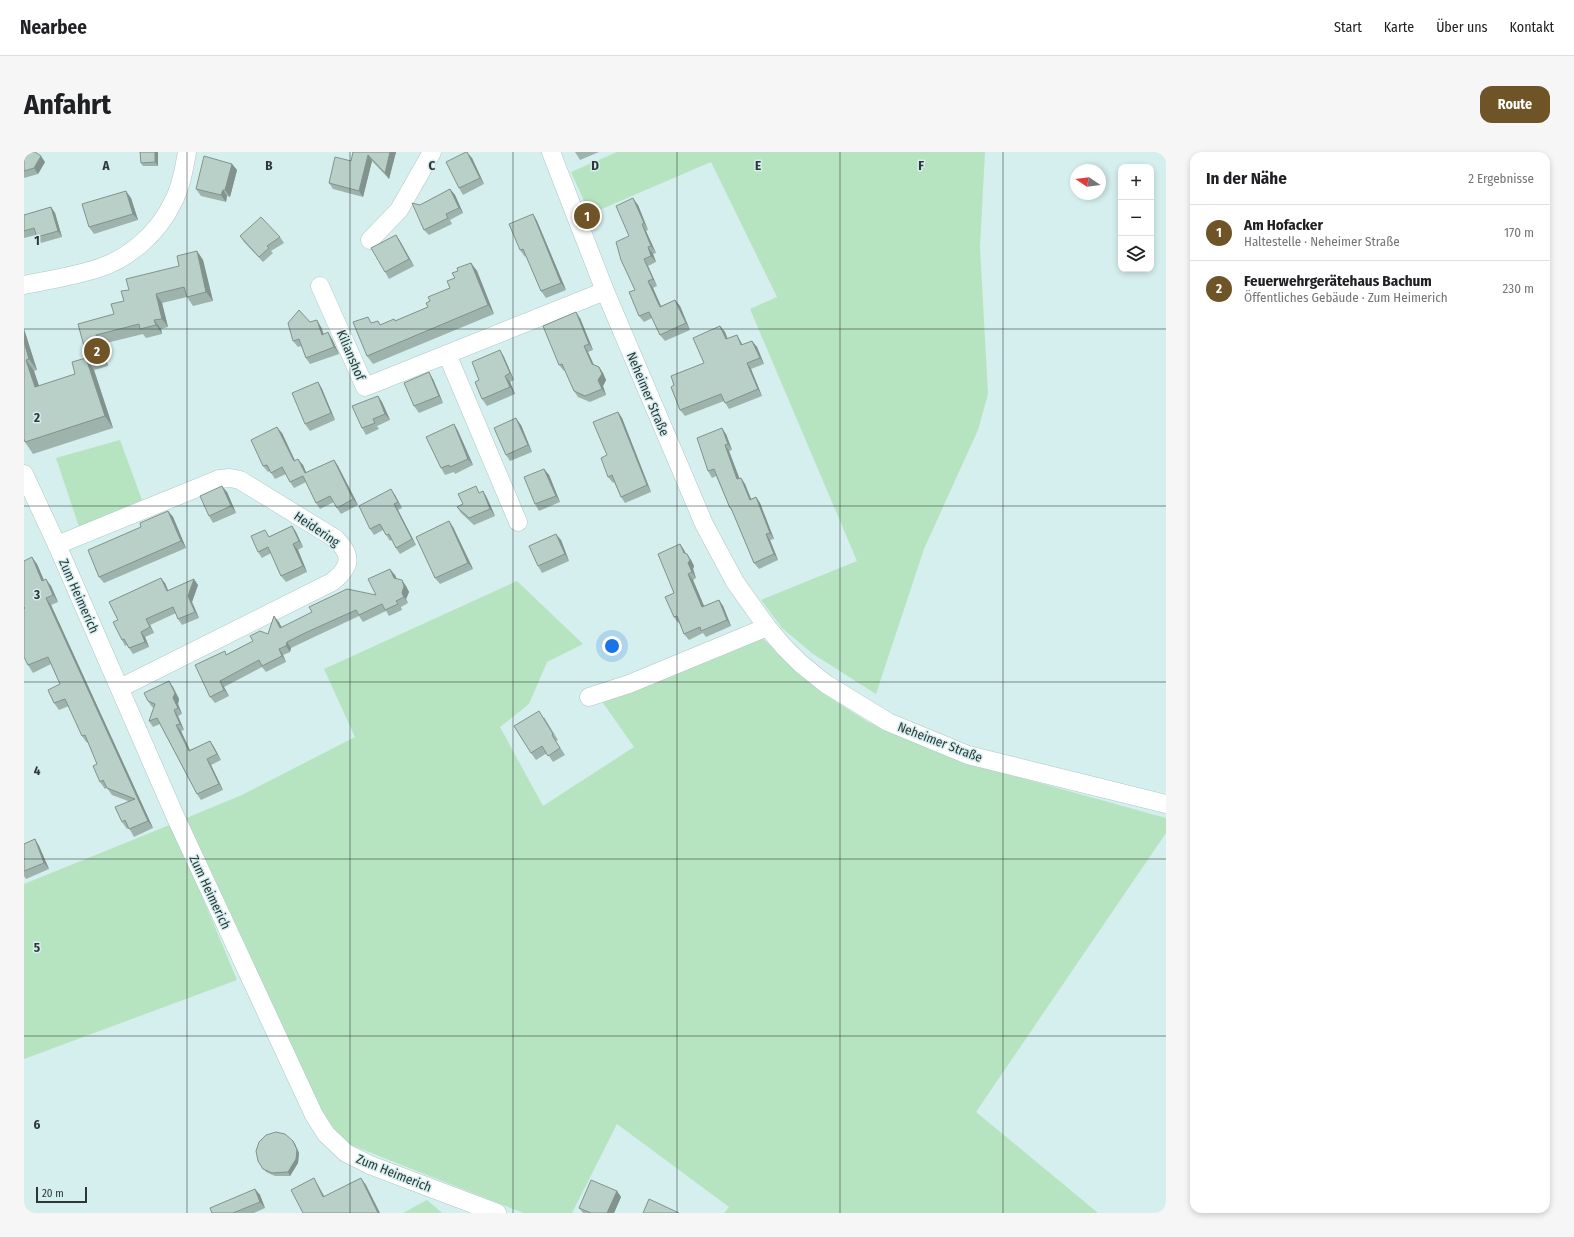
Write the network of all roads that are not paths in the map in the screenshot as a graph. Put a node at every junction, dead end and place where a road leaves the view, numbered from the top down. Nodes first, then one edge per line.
1 (187, 152) edge
2 (432, 152) edge
3 (551, 152) edge
4 (370, 240) dead end
5 (24, 285) edge
6 (320, 286) dead end
7 (605, 291) junction
8 (447, 354) junction
9 (24, 474) edge
10 (518, 522) dead end
11 (57, 545) junction
12 (767, 627) junction
13 (120, 688) junction
14 (588, 697) dead end
15 (1166, 804) edge
16 (497, 1213) edge

1 - 5 street
2 - 4 street
3 - 7 street, Neheimer Straße
6 - 8 street, Kilianshof
7 - 8 street, Kilianshof
7 - 12 street, Neheimer Straße
8 - 10 street
9 - 11 street, Zum Heimerich
11 - 13 street, Zum Heimerich
11 - 13 street, Heidering
12 - 14 street
12 - 15 street, Neheimer Straße
13 - 16 street, Zum Heimerich

